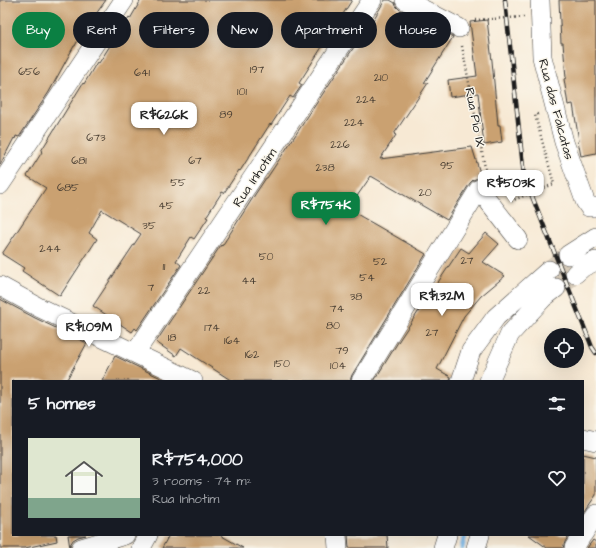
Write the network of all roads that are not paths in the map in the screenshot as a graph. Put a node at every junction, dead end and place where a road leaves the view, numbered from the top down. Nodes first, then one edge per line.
1 (124, 0) edge
2 (372, 0) edge
3 (405, 0) edge
4 (540, 8) edge
5 (453, 25) road end
6 (0, 185) edge
7 (596, 207) edge
8 (596, 238) edge
9 (518, 239) dead end
10 (568, 255) tunnel mouth
11 (596, 261) edge
12 (548, 270) tunnel mouth
13 (575, 274) tunnel mouth
14 (0, 286) edge
15 (556, 288) tunnel mouth
16 (135, 353) junction
17 (191, 380) edge
18 (362, 380) edge
19 (461, 380) edge
20 (489, 380) edge
21 (584, 438) edge
22 (596, 441) edge
23 (596, 514) edge
24 (584, 532) edge
25 (122, 536) edge
26 (147, 536) edge
27 (337, 536) edge
28 (447, 536) edge
29 (480, 536) edge
30 (582, 536) edge
31 (81, 548) edge
32 (141, 548) edge
33 (338, 548) edge
34 (444, 548) edge
35 (476, 548) edge
36 (574, 548) edge

1 - 6 street
2 - 16 street, Rua Inhotim
3 - 5 street
4 - 7 street, Rua das Falcatas
8 - 10 street
9 - 18 street
11 - 13 street
12 - 19 street
14 - 16 street
15 - 20 street
16 - 17 street
21 - 22 street
23 - 24 street
25 - 31 street
26 - 32 street
27 - 33 street
28 - 34 street
29 - 35 street
30 - 36 street

